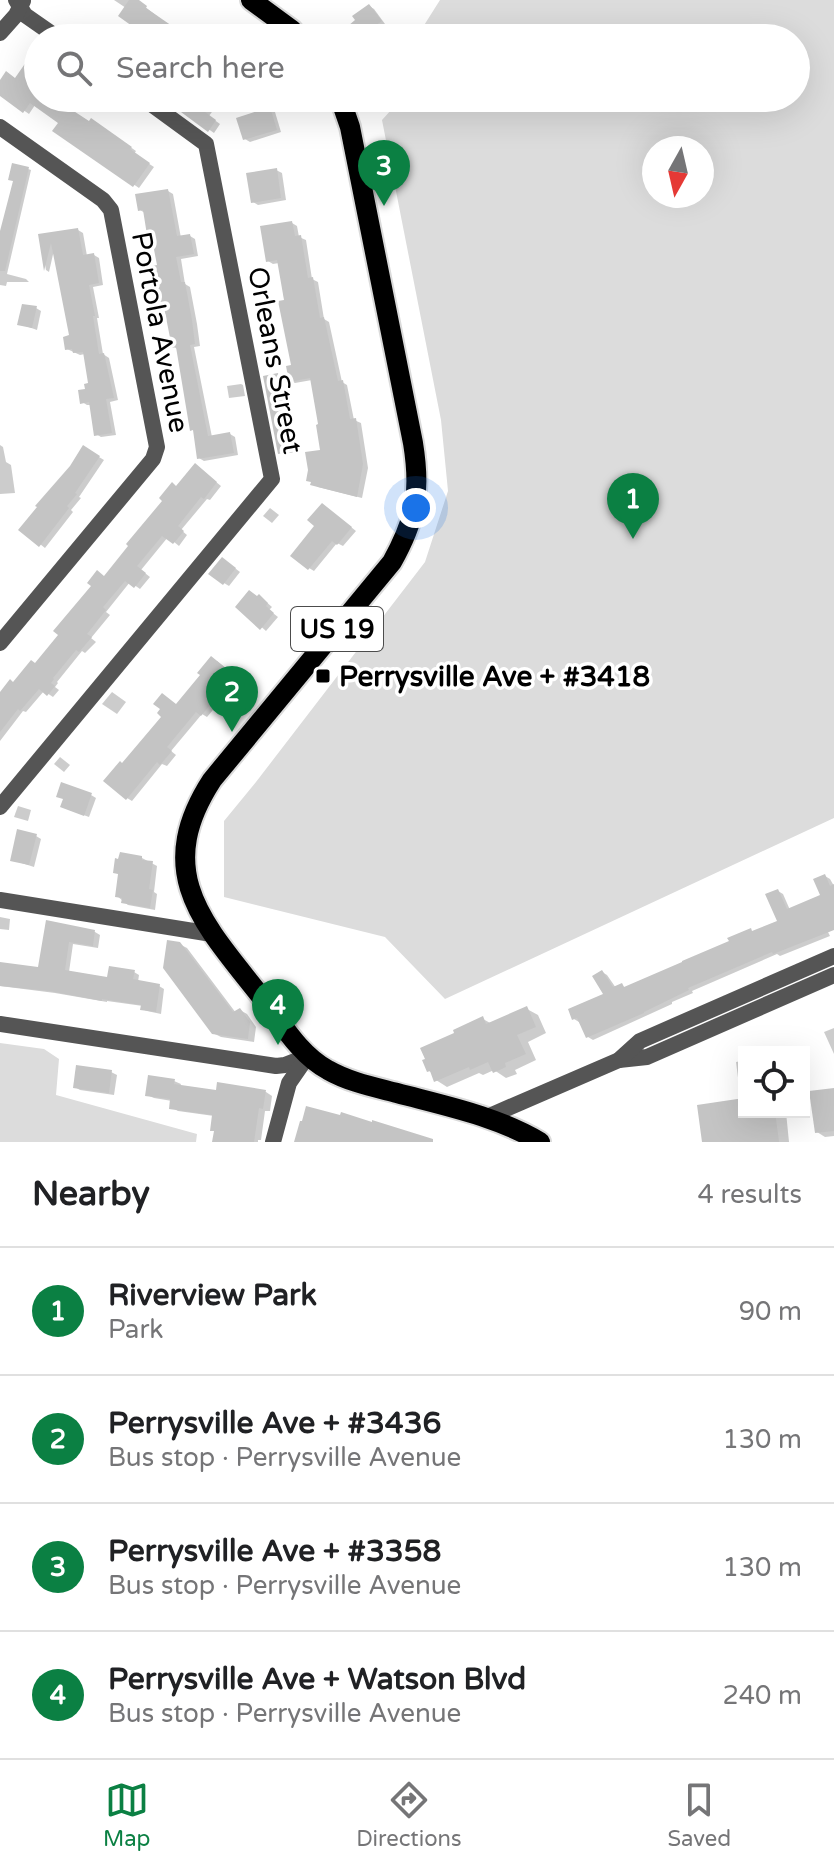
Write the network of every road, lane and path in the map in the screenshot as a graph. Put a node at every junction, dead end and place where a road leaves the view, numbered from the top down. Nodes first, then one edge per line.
1 (251, 0) edge
2 (20, 2) edge
3 (38, 24) edge
4 (284, 24) edge
5 (0, 33) edge
6 (162, 112) edge
7 (345, 112) edge
8 (0, 127) edge
9 (0, 643) edge
10 (0, 807) edge
11 (0, 900) edge
12 (212, 934) junction
13 (834, 956) edge
14 (834, 975) edge
15 (0, 1024) edge
16 (308, 1056) junction
17 (619, 1060) junction
18 (487, 1117) junction
19 (273, 1142) edge
20 (540, 1142) edge

1 - 4 main road
2 - 3 street
2 - 5 street
6 - 10 street, Orleans Street
7 - 12 main road, US 19
8 - 9 street, Portola Avenue
11 - 12 street
12 - 16 main road, US 19
13 - 17 street
14 - 17 street
15 - 16 street
16 - 18 main road, US 19
16 - 19 street
17 - 18 street
18 - 20 main road, US 19

